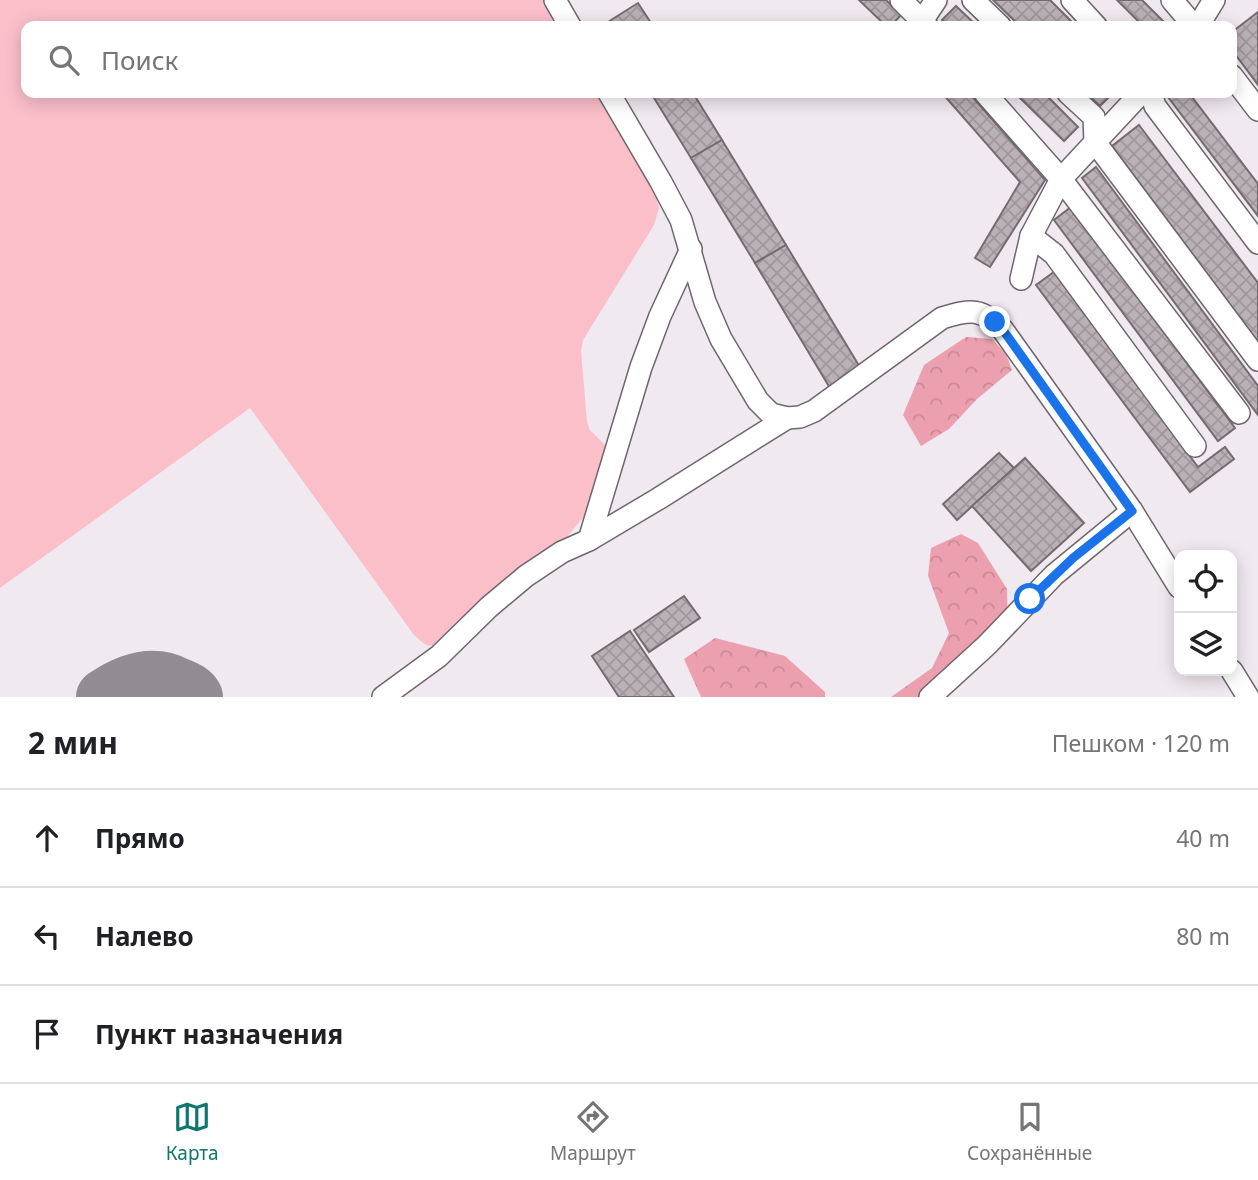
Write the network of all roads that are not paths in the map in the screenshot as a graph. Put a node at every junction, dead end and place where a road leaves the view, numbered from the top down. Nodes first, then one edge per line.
1 (555, 0) edge
2 (901, 0) edge
3 (936, 0) edge
4 (973, 0) edge
5 (1072, 0) edge
6 (1172, 0) edge
7 (1214, 0) edge
8 (567, 21) edge
9 (921, 21) edge
10 (926, 21) edge
11 (995, 21) edge
12 (1091, 21) edge
13 (1191, 21) edge
14 (1199, 21) edge
15 (1237, 83) edge
16 (612, 98) edge
17 (989, 98) edge
18 (1073, 98) edge
19 (1136, 98) edge
20 (1153, 98) edge
21 (1258, 110) edge
22 (1095, 142) junction
23 (1060, 179) junction
24 (1031, 236) junction
25 (1258, 243) edge
26 (691, 249) junction
27 (1021, 279) dead end
28 (1258, 360) edge
29 (1239, 413) dead end
30 (787, 418) junction
31 (1195, 446) dead end
32 (1132, 511) junction
33 (589, 540) junction
34 (1174, 579) edge
35 (1235, 676) edge
36 (383, 697) edge
37 (930, 697) edge
38 (1248, 697) edge

1 - 8 lane
2 - 9 lane
3 - 10 lane
4 - 11 lane
5 - 12 lane
6 - 13 lane
7 - 14 lane
15 - 21 lane
16 - 26 lane
17 - 23 lane
18 - 22 lane
19 - 22 lane
20 - 25 lane
22 - 23 lane
22 - 28 lane
23 - 24 lane
23 - 29 lane
24 - 27 lane
24 - 31 lane
26 - 30 lane
26 - 33 lane
30 - 32 lane
30 - 33 lane
32 - 34 lane
32 - 37 lane
33 - 36 lane
35 - 38 lane

